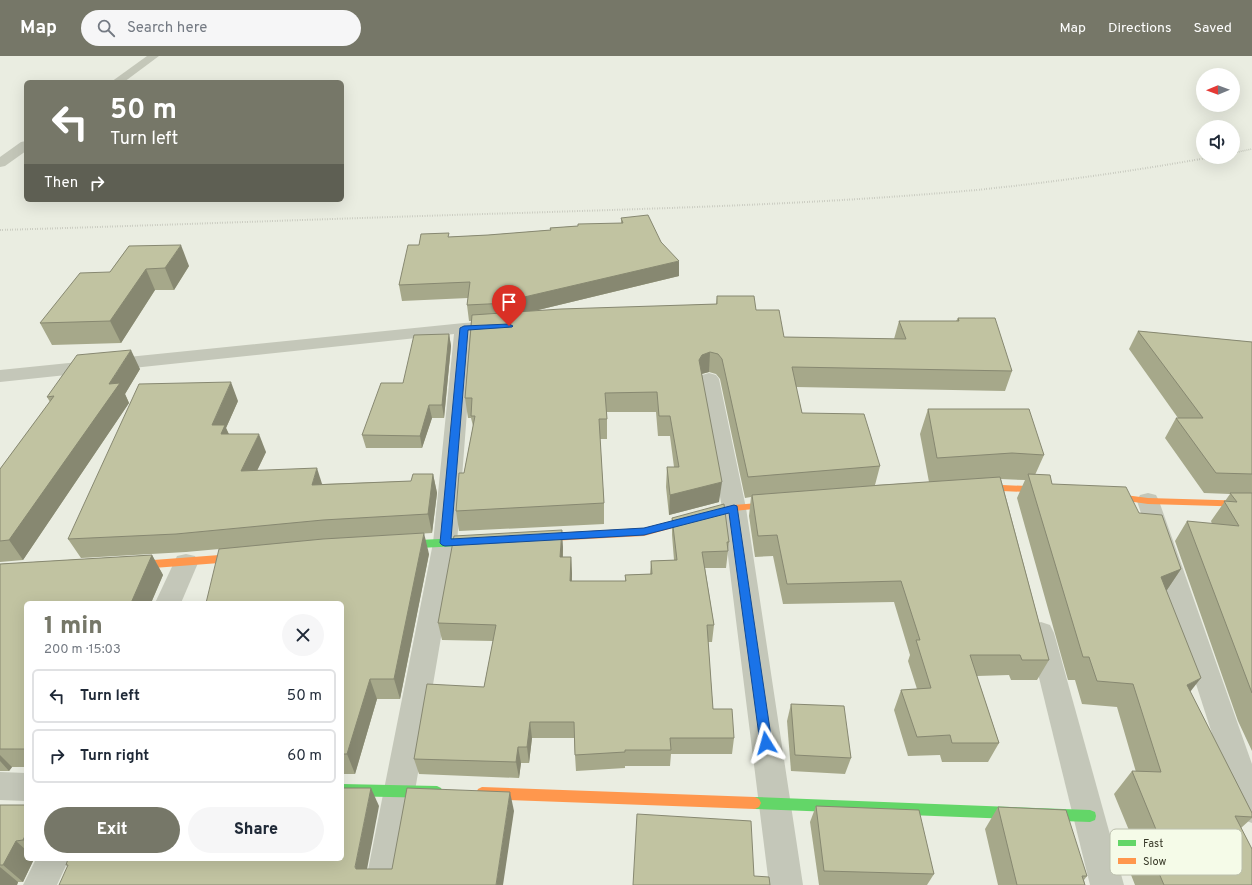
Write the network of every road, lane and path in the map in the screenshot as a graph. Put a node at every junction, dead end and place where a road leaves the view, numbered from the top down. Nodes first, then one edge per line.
1 (154, 56) edge
2 (120, 80) edge
3 (24, 146) edge
4 (0, 163) edge
5 (517, 325) edge
6 (464, 328) junction
7 (0, 376) edge
8 (709, 379) dead end
9 (962, 490) edge
10 (1060, 491) edge
11 (1089, 494) edge
12 (1148, 501) junction
13 (789, 504) edge
14 (1252, 504) edge
15 (734, 508) junction
16 (525, 538) edge
17 (493, 540) edge
18 (445, 543) junction
19 (392, 545) edge
20 (254, 556) edge
21 (186, 562) junction
22 (116, 566) edge
23 (169, 601) edge
24 (1034, 610) edge
25 (0, 786) edge
26 (24, 787) edge
27 (344, 790) edge
28 (399, 790) junction
29 (447, 792) edge
30 (471, 793) edge
31 (774, 805) junction
32 (1252, 808) edge
33 (1090, 816) junction
34 (52, 861) edge
35 (40, 885) edge
36 (382, 885) edge
37 (786, 885) edge
38 (1107, 885) edge

1 - 2 street
3 - 4 street
5 - 6 street
6 - 7 street
6 - 18 street
8 - 15 street
9 - 10 street
11 - 12 street
12 - 14 street
12 - 32 street
13 - 15 street
15 - 16 street
15 - 31 street
17 - 18 street
18 - 19 street
18 - 28 street
20 - 21 street
21 - 22 street
21 - 23 street
24 - 33 street
25 - 26 street
27 - 28 street
28 - 29 street
28 - 36 street
30 - 31 street
31 - 33 street
31 - 37 street
33 - 38 street
34 - 35 street

